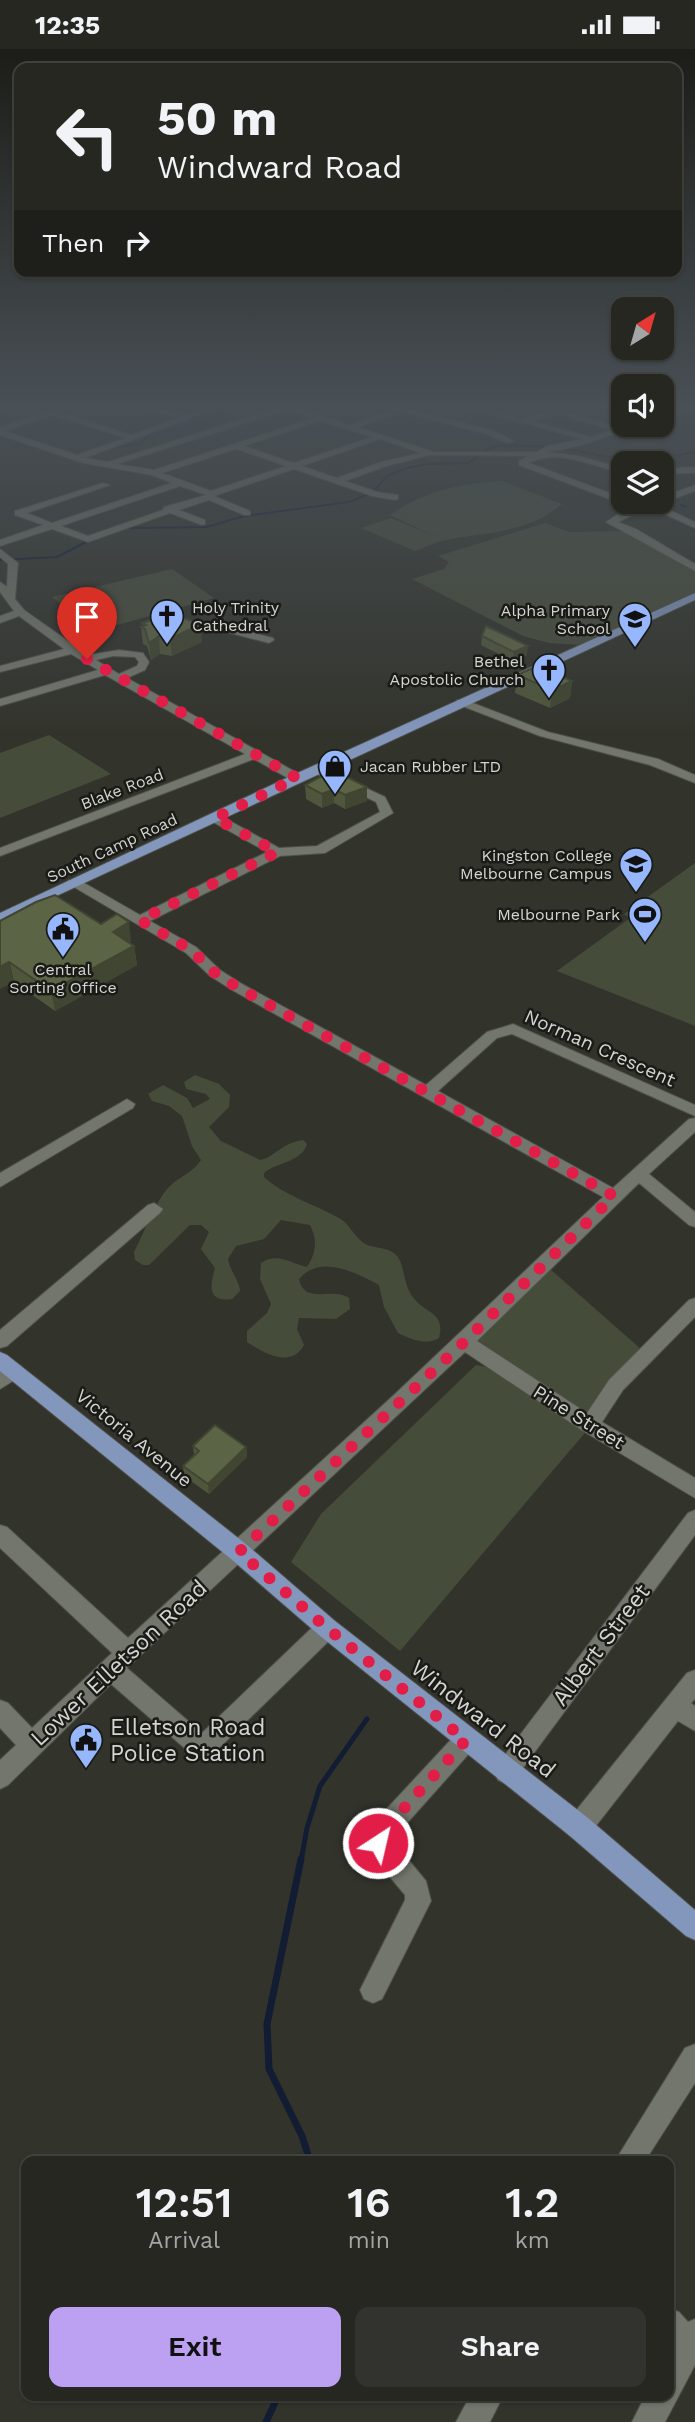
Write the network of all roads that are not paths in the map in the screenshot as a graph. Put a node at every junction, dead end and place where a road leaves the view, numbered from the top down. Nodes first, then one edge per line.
1 (20, 514) edge
2 (88, 514) edge
3 (165, 514) edge
4 (180, 514) edge
5 (626, 514) edge
6 (673, 514) edge
7 (202, 522) dead end
8 (52, 526) junction
9 (695, 526) edge
10 (0, 543) edge
11 (9, 562) edge
12 (695, 568) edge
13 (0, 577) edge
14 (0, 586) edge
15 (695, 596) edge
16 (11, 598) junction
17 (20, 612) junction
18 (0, 620) edge
19 (215, 626) dead end
20 (269, 640) dead end
21 (72, 650) junction
22 (129, 656) junction
23 (87, 659) junction
24 (0, 669) edge
25 (104, 670) junction
26 (118, 678) junction
27 (461, 702) junction
28 (0, 703) edge
29 (256, 754) junction
30 (317, 769) junction
31 (297, 778) junction
32 (695, 779) edge
33 (215, 818) junction
34 (0, 852) edge
35 (277, 852) junction
36 (74, 883) junction
37 (0, 918) edge
38 (140, 920) junction
39 (427, 1091) junction
40 (127, 1104) dead end
41 (695, 1111) edge
42 (695, 1123) edge
43 (637, 1173) junction
44 (0, 1181) edge
45 (614, 1196) junction
46 (154, 1209) dead end
47 (695, 1221) edge
48 (695, 1305) edge
49 (0, 1341) edge
50 (464, 1342) junction
51 (5, 1371) edge
52 (590, 1425) junction
53 (695, 1489) edge
54 (695, 1519) edge
55 (0, 1534) edge
56 (239, 1552) junction
57 (327, 1628) junction
58 (127, 1651) junction
59 (110, 1668) junction
60 (695, 1681) edge
61 (0, 1711) edge
62 (685, 1713) edge
63 (466, 1740) junction
64 (32, 1745) junction
65 (506, 1772) junction
66 (0, 1777) edge
67 (579, 1827) junction
68 (695, 1927) edge
69 (373, 1990) dead end
70 (695, 2058) edge
71 (632, 2156) edge
72 (684, 2334) edge
73 (674, 2365) edge
74 (484, 2401) edge
75 (659, 2401) edge
76 (472, 2422) edge
77 (648, 2422) edge

1 - 8 street
2 - 8 street
3 - 8 street
4 - 7 street
5 - 12 street
6 - 9 street
8 - 10 street
11 - 13 street
11 - 16 street
14 - 16 street
15 - 27 main road, South Camp Road
16 - 17 street
17 - 18 street
17 - 21 street
19 - 20 street
21 - 23 street
21 - 24 street
22 - 23 street
22 - 25 street
22 - 26 street
23 - 25 street
25 - 26 street
25 - 28 street
26 - 29 street
27 - 30 main road, South Camp Road
27 - 32 street
29 - 31 street
29 - 34 street, Blake Road
30 - 31 main road, South Camp Road
30 - 35 street
31 - 33 main road, South Camp Road
33 - 35 street
33 - 36 main road, South Camp Road
35 - 38 street
36 - 37 main road, South Camp Road
36 - 38 street
38 - 39 street
39 - 41 street, Norman Crescent
39 - 45 street
40 - 44 street
42 - 43 street, Lower Elletson Road
43 - 45 street, Lower Elletson Road
43 - 47 street
45 - 50 street, Lower Elletson Road
46 - 49 street
48 - 52 street
50 - 52 street, Pine Street
50 - 56 street, Lower Elletson Road
51 - 56 main road, Victoria Avenue
52 - 53 street, Pine Street
54 - 65 street, Albert Street
55 - 58 street
56 - 57 main road, Windward Road
56 - 58 street, Lower Elletson Road
57 - 59 street
57 - 63 main road, Windward Road
58 - 59 street, Lower Elletson Road
59 - 64 street, Lower Elletson Road
60 - 62 street
61 - 64 street
62 - 67 street
63 - 65 main road, Windward Road
63 - 69 street
64 - 66 street, Lower Elletson Road
65 - 67 main road, Windward Road
67 - 68 main road, Windward Road
70 - 71 street
72 - 73 street
74 - 76 street
75 - 77 street

